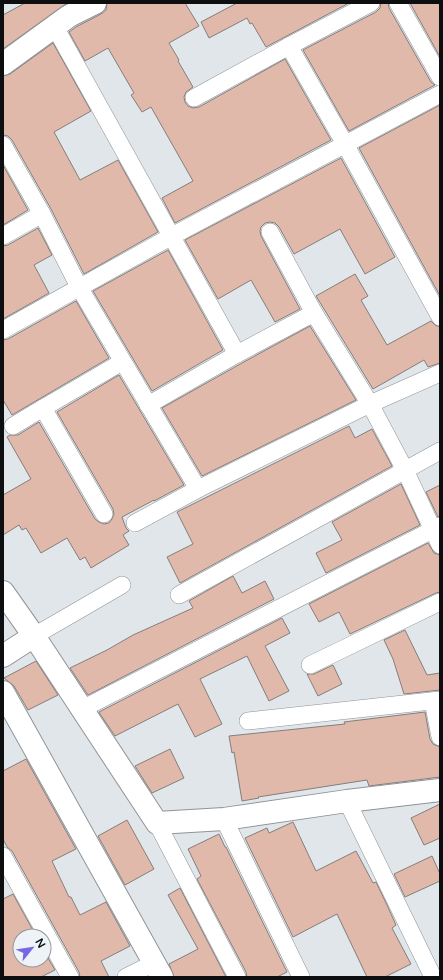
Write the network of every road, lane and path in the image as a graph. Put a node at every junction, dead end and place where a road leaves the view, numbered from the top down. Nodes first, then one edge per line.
1 (95, 3) edge
2 (370, 3) edge
3 (398, 3) edge
4 (62, 15) edge
5 (289, 46) junction
6 (4, 61) edge
7 (440, 77) edge
8 (440, 94) edge
9 (194, 98) dead end
10 (345, 144) junction
11 (3, 145) edge
12 (42, 214) junction
13 (270, 232) dead end
14 (3, 236) edge
15 (172, 236) junction
16 (79, 287) junction
17 (314, 313) junction
18 (440, 317) edge
19 (3, 330) edge
20 (236, 354) junction
21 (122, 362) junction
22 (440, 373) edge
23 (370, 404) junction
24 (148, 405) junction
25 (43, 408) junction
26 (13, 426) dead end
27 (440, 451) edge
28 (405, 470) junction
29 (198, 489) junction
30 (104, 514) dead end
31 (134, 523) dead end
32 (436, 528) edge
33 (440, 545) edge
34 (122, 585) dead end
35 (3, 592) edge
36 (179, 595) dead end
37 (440, 602) edge
38 (34, 636) junction
39 (3, 656) edge
40 (310, 665) dead end
41 (3, 692) edge
42 (436, 700) edge
43 (82, 709) junction
44 (248, 720) dead end
45 (440, 737) edge
46 (440, 790) edge
47 (348, 801) junction
48 (224, 819) junction
49 (157, 822) junction
50 (3, 856) edge
51 (158, 970) edge
52 (70, 977) edge
53 (126, 977) edge
54 (237, 977) edge
55 (301, 977) edge
56 (433, 977) edge

1 - 4 street
2 - 5 street
3 - 7 street
4 - 6 street
4 - 15 street
5 - 9 street
5 - 10 street
8 - 10 street
10 - 15 street
10 - 18 street
11 - 12 street
12 - 14 street
12 - 16 street
13 - 17 street
15 - 16 street
15 - 20 street
16 - 19 street
16 - 21 street
17 - 20 street
17 - 23 street
20 - 24 street
21 - 24 street
21 - 25 street
22 - 23 street
23 - 28 street
23 - 29 street
24 - 29 street
25 - 26 street
25 - 30 street
27 - 28 street
28 - 32 street
28 - 36 street
29 - 31 street
32 - 33 street
32 - 43 street
34 - 38 street
35 - 38 street
37 - 40 street
38 - 39 street
38 - 43 street
41 - 51 street
42 - 44 street
42 - 45 street
43 - 49 street
46 - 47 street
47 - 48 street
47 - 56 street
48 - 49 street
48 - 55 street
49 - 54 street
50 - 52 street
51 - 53 street

